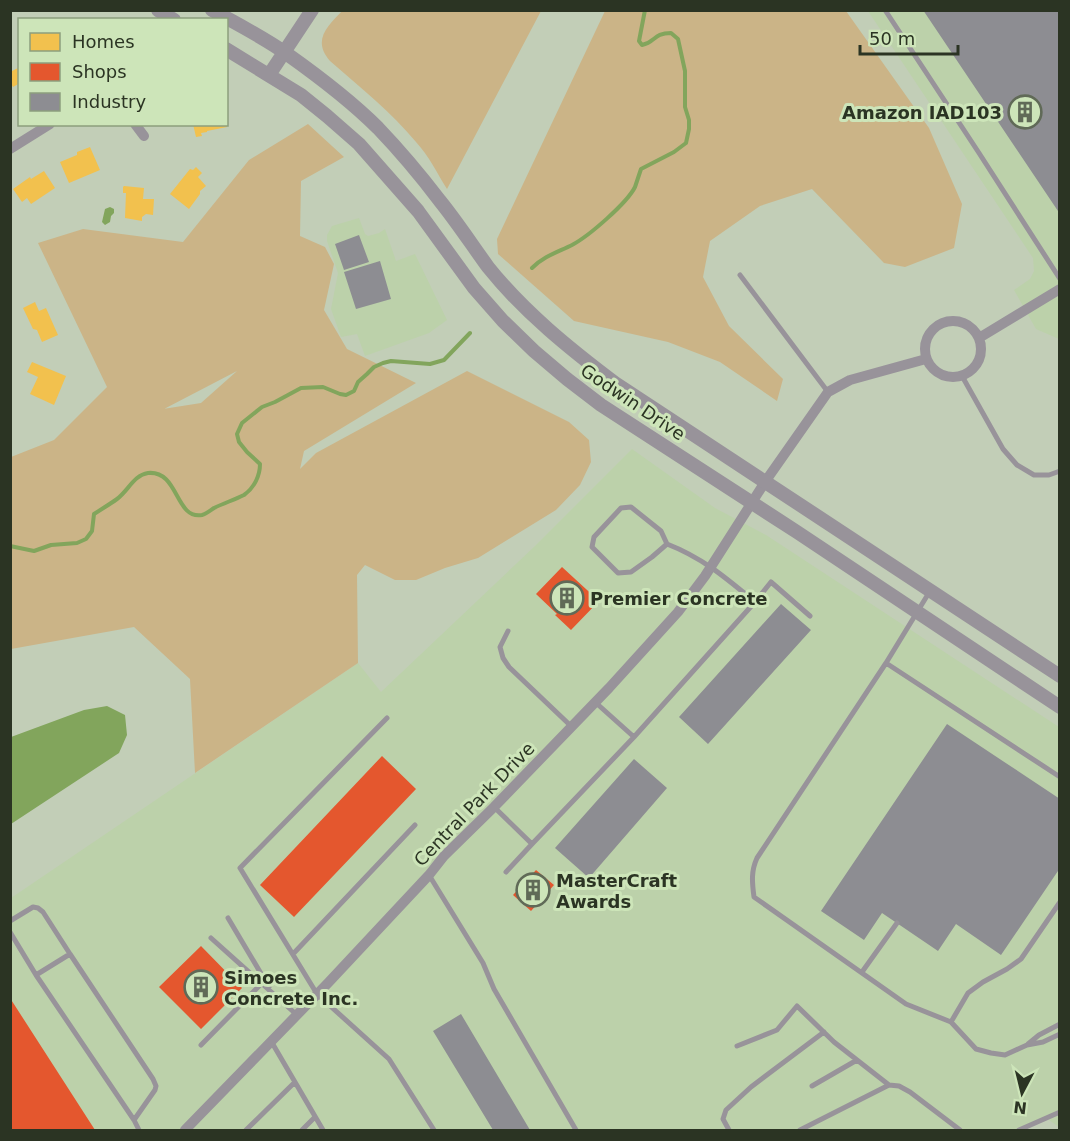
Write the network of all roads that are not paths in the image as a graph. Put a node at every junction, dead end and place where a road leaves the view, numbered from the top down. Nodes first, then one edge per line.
1 (158, 10) edge
2 (212, 10) edge
3 (312, 10) edge
4 (885, 10) edge
5 (171, 18) edge
6 (226, 18) edge
7 (228, 19) edge
8 (228, 50) edge
9 (285, 52) junction
10 (269, 75) junction
11 (47, 126) edge
12 (136, 126) edge
13 (144, 136) dead end
14 (10, 149) edge
15 (740, 275) dead end
16 (1059, 279) edge
17 (1059, 289) edge
18 (979, 338) junction
19 (926, 359) junction
20 (962, 376) junction
21 (828, 392) junction
22 (1059, 471) edge
23 (765, 482) junction
24 (752, 503) junction
25 (667, 544) junction
26 (711, 566) junction
27 (930, 591) junction
28 (755, 602) junction
29 (917, 612) junction
30 (810, 616) dead end
31 (508, 631) dead end
32 (886, 663) junction
33 (1059, 676) edge
34 (595, 702) junction
35 (1059, 707) edge
36 (387, 718) dead end
37 (572, 727) junction
38 (634, 737) junction
39 (1059, 777) edge
40 (494, 807) junction
41 (415, 825) dead end
42 (532, 844) junction
43 (506, 872) dead end
44 (429, 875) junction
45 (1059, 902) edge
46 (228, 918) dead end
47 (10, 921) edge
48 (897, 923) dead end
49 (10, 932) edge
50 (211, 938) dead end
51 (70, 954) junction
52 (293, 954) junction
53 (862, 972) junction
54 (36, 975) junction
55 (262, 983) junction
56 (317, 993) junction
57 (273, 994) junction
58 (297, 1015) junction
59 (951, 1022) junction
60 (1059, 1024) edge
61 (824, 1032) junction
62 (1059, 1034) edge
63 (271, 1041) junction
64 (1027, 1045) junction
65 (201, 1046) dead end
66 (737, 1046) dead end
67 (857, 1060) junction
68 (295, 1082) junction
69 (889, 1085) junction
70 (812, 1086) dead end
71 (1059, 1112) edge
72 (315, 1117) junction
73 (134, 1120) junction
74 (140, 1131) edge
75 (185, 1131) edge
76 (246, 1131) edge
77 (302, 1131) edge
78 (323, 1131) edge
79 (434, 1131) edge
80 (576, 1131) edge
81 (729, 1131) edge
82 (800, 1131) edge
83 (960, 1131) edge
84 (1019, 1131) edge

1 - 5 street
2 - 6 street, Godwin Drive
3 - 9 street
4 - 16 lane
7 - 9 street, Godwin Drive
8 - 10 street, Godwin Drive
9 - 10 street
9 - 23 street, Godwin Drive
10 - 24 street, Godwin Drive
11 - 14 street
12 - 13 street
15 - 21 lane
17 - 18 street
18 - 19 street
18 - 20 street
19 - 20 street
19 - 21 street
20 - 22 lane
21 - 23 street, Central Park Drive
23 - 24 street, Central Park Drive
23 - 27 street, Godwin Drive
24 - 26 street, Central Park Drive
24 - 29 street, Godwin Drive
25 - 25 lane
25 - 26 lane
26 - 28 lane
26 - 34 street, Central Park Drive
27 - 29 lane
27 - 33 street, Godwin Drive
28 - 30 lane
28 - 38 lane
29 - 32 lane
29 - 35 street, Godwin Drive
31 - 37 lane
32 - 39 lane
32 - 53 lane
34 - 37 street, Central Park Drive
34 - 38 lane
36 - 52 lane
37 - 40 street, Central Park Drive
38 - 42 lane
40 - 42 lane
40 - 44 street, Central Park Drive
41 - 52 lane
42 - 43 lane
44 - 56 street, Central Park Drive
44 - 80 lane
45 - 59 lane
46 - 57 lane
47 - 51 lane
48 - 53 lane
49 - 54 lane
50 - 55 lane
51 - 54 lane
51 - 73 lane
52 - 56 lane
53 - 59 lane
54 - 73 lane
55 - 57 lane
55 - 65 lane
56 - 58 street, Central Park Drive
56 - 79 lane
57 - 58 lane
58 - 63 street, Central Park Drive
59 - 64 lane
60 - 64 lane
61 - 66 lane
61 - 67 lane
61 - 81 lane
62 - 64 lane
63 - 68 lane
63 - 75 street, Central Park Drive
67 - 69 lane
67 - 70 lane
68 - 72 lane
68 - 76 lane
69 - 82 lane
69 - 83 lane
71 - 84 lane
72 - 77 lane
72 - 78 lane
73 - 74 lane

